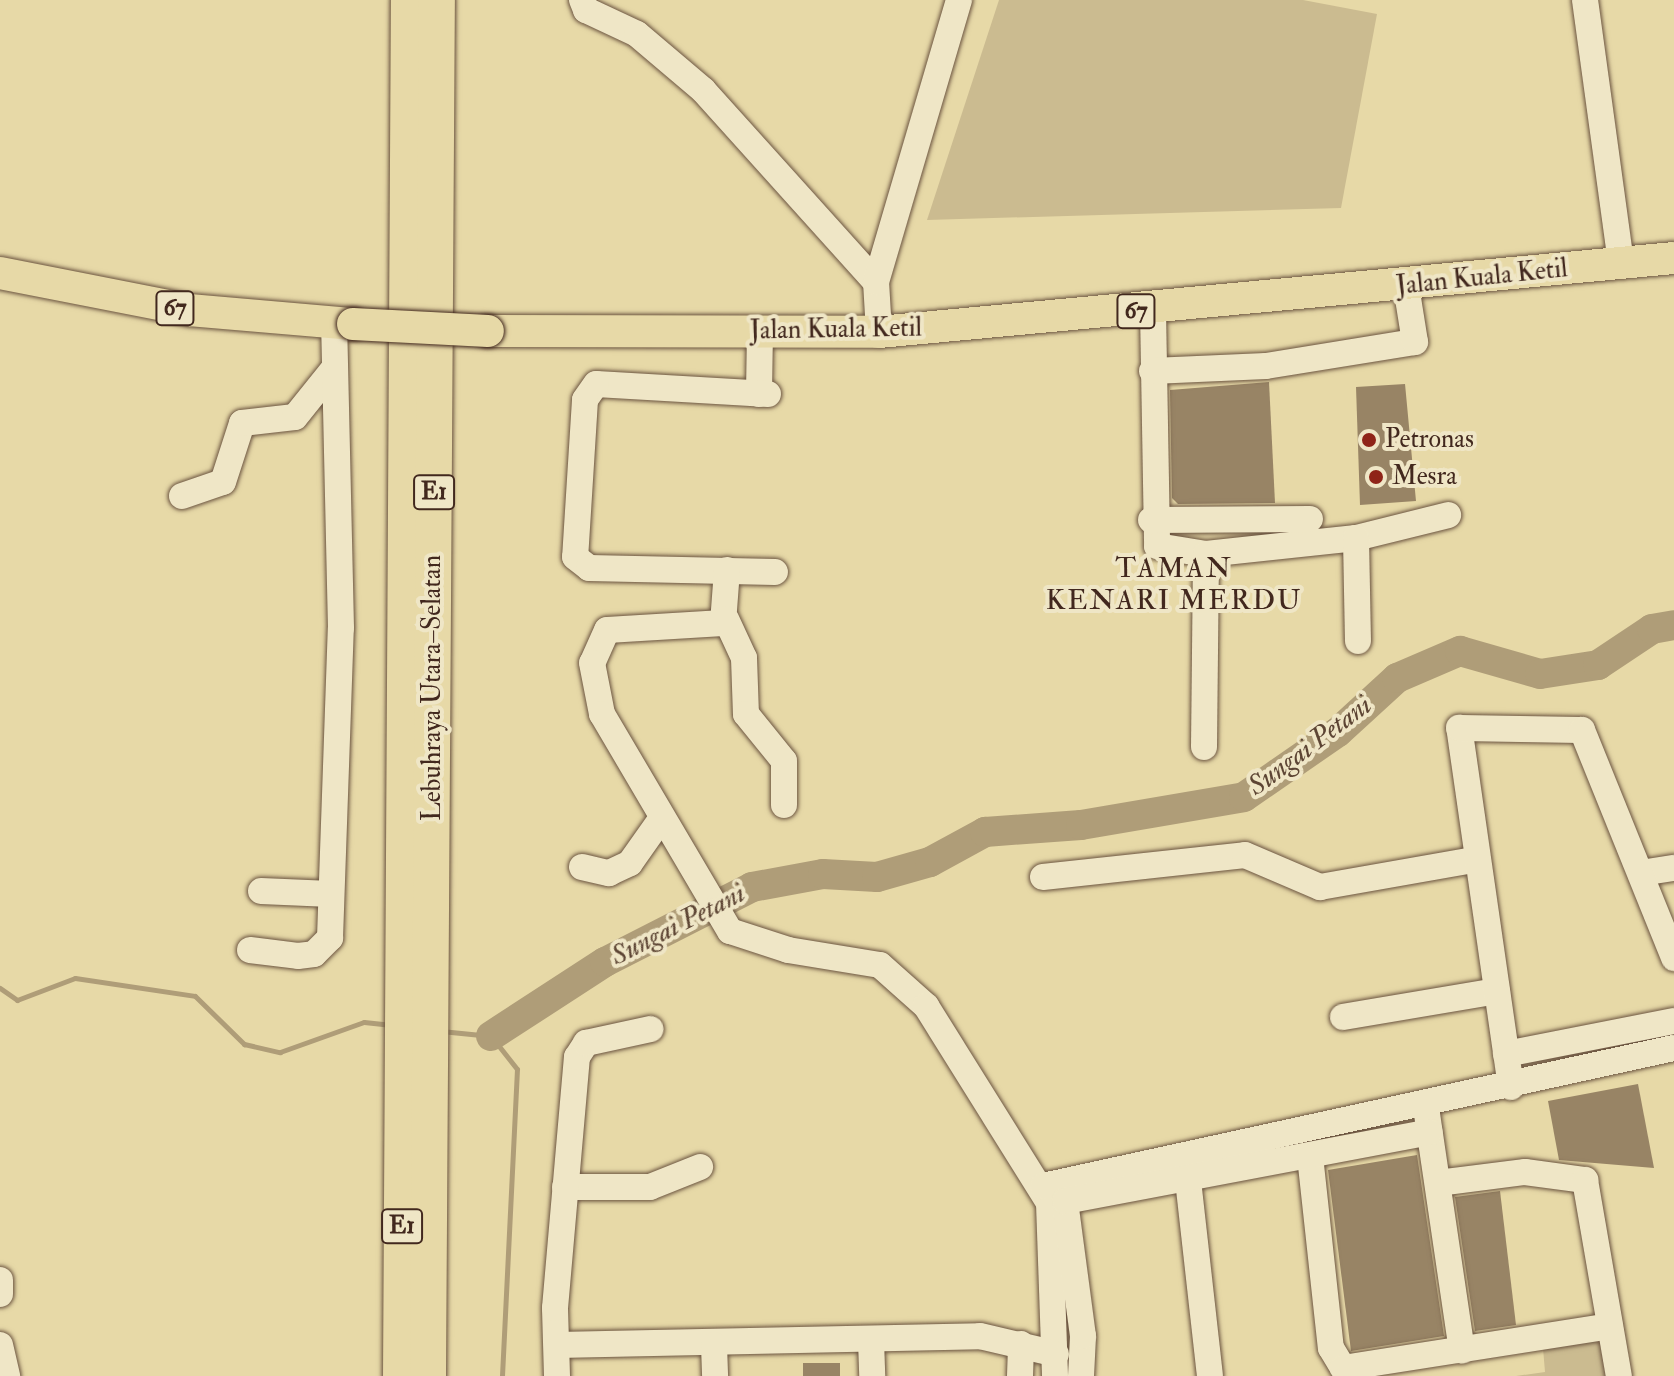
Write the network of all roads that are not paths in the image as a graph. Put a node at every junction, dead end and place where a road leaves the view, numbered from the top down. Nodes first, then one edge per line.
1 (409, 0) edge
2 (437, 0) edge
3 (582, 0) edge
4 (959, 0) edge
5 (1585, 0) edge
6 (1674, 258) edge
7 (1621, 263) junction
8 (0, 273) edge
9 (876, 282) junction
10 (1406, 286) junction
11 (1153, 310) junction
12 (343, 324) junction
13 (879, 332) junction
14 (760, 333) junction
15 (335, 367) junction
16 (1152, 371) junction
17 (182, 496) dead end
18 (1448, 515) dead end
19 (1310, 519) dead end
20 (1151, 520) junction
21 (1356, 538) junction
22 (1206, 554) junction
23 (727, 570) junction
24 (775, 572) dead end
25 (726, 619) junction
26 (1358, 641) dead end
27 (1204, 747) dead end
28 (784, 805) dead end
29 (661, 819) junction
30 (1478, 859) junction
31 (582, 867) dead end
32 (1674, 868) edge
33 (1641, 873) junction
34 (1043, 877) dead end
35 (261, 891) dead end
36 (331, 894) junction
37 (250, 950) dead end
38 (1674, 958) edge
39 (417, 978) junction
40 (1497, 991) junction
41 (1343, 1017) dead end
42 (1674, 1021) edge
43 (651, 1029) dead end
44 (1674, 1048) edge
45 (1506, 1054) junction
46 (417, 1077) junction
47 (1511, 1087) junction
48 (1428, 1119) junction
49 (1310, 1156) junction
50 (700, 1167) dead end
51 (1188, 1180) junction
52 (1438, 1183) junction
53 (565, 1187) junction
54 (1053, 1197) junction
55 (0, 1280) edge
56 (0, 1294) edge
57 (1610, 1326) junction
58 (871, 1340) junction
59 (1021, 1344) junction
60 (0, 1345) edge
61 (557, 1345) junction
62 (714, 1345) junction
63 (1462, 1350) junction
64 (1055, 1365) edge
65 (7, 1376) edge
66 (401, 1376) edge
67 (428, 1376) edge
68 (557, 1376) edge
69 (715, 1376) edge
70 (872, 1376) edge
71 (1020, 1376) edge
72 (1081, 1376) edge
73 (1210, 1376) edge
74 (1619, 1376) edge

1 - 39 highway, Lebuhraya Utara–Selatan / E1
2 - 39 highway, Lebuhraya Utara–Selatan / E1
3 - 9 street
4 - 9 street
5 - 7 street
6 - 7 main road, Jalan Kuala Ketil / 67
7 - 10 main road, Jalan Kuala Ketil / 67
8 - 12 main road, Jalan Kuala Ketil / 67
9 - 13 street
10 - 11 main road, Jalan Kuala Ketil / 67
10 - 16 street
11 - 13 main road, Jalan Kuala Ketil / 67
11 - 16 street
12 - 14 main road, Jalan Kuala Ketil / 67, bridge
12 - 15 street
13 - 14 main road, Jalan Kuala Ketil / 67
14 - 23 street
15 - 17 street
15 - 36 street
16 - 20 street
18 - 21 street
19 - 20 street
20 - 22 street
21 - 22 street
21 - 26 street
22 - 27 street
23 - 24 street
23 - 25 street
25 - 28 street
25 - 29 street
29 - 31 street
29 - 54 street
30 - 33 street
30 - 34 street
30 - 40 street
32 - 33 street
33 - 38 street
35 - 36 street
36 - 37 street
39 - 46 highway, Lebuhraya Utara–Selatan / E1
40 - 41 street
40 - 45 street
42 - 45 street
43 - 53 street
44 - 47 street
45 - 47 street
46 - 66 highway, Lebuhraya Utara–Selatan / E1
46 - 67 highway, Lebuhraya Utara–Selatan / E1
47 - 48 street
48 - 49 street
48 - 52 street
48 - 54 street
49 - 51 street
49 - 63 street
50 - 53 street
51 - 54 street
51 - 73 street
52 - 57 street
52 - 63 street
53 - 61 street
54 - 64 street
54 - 72 street
55 - 56 street
57 - 63 street
57 - 74 street
58 - 59 street
58 - 62 street
58 - 70 street
59 - 64 street
59 - 71 street
60 - 65 street
61 - 62 street
61 - 68 street
62 - 69 street

